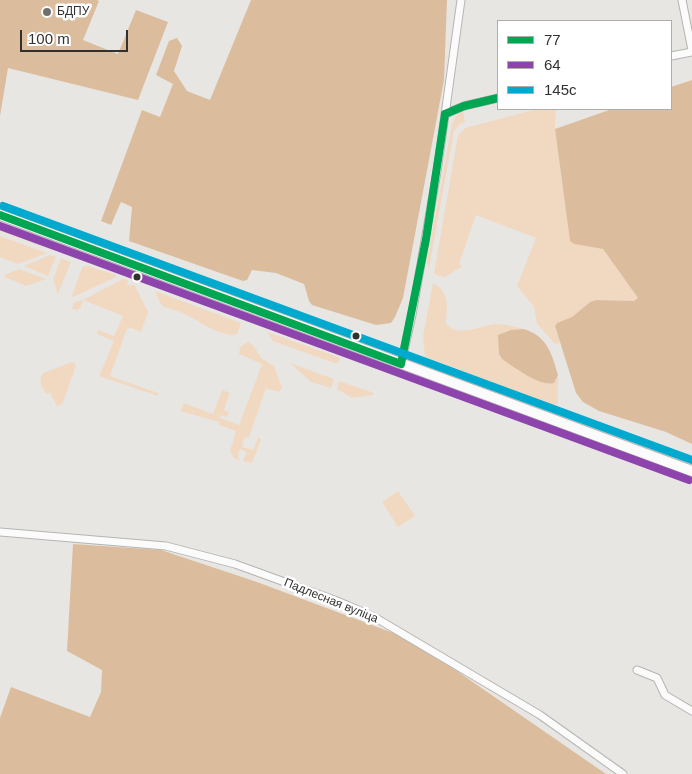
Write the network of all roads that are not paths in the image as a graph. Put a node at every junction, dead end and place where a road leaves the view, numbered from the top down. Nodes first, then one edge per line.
1 (461, 0) edge
2 (682, 0) edge
3 (692, 51) edge
4 (672, 56) edge
5 (497, 98) edge
6 (445, 114) junction
7 (0, 214) edge
8 (401, 364) junction
9 (692, 471) edge
10 (0, 532) edge
11 (636, 670) dead end
12 (692, 711) edge
13 (623, 774) edge

1 - 6 street
2 - 3 street
3 - 4 street
5 - 6 street
6 - 8 street
7 - 8 main road
8 - 9 main road
10 - 13 street, Падлесная вуліца
11 - 12 street

